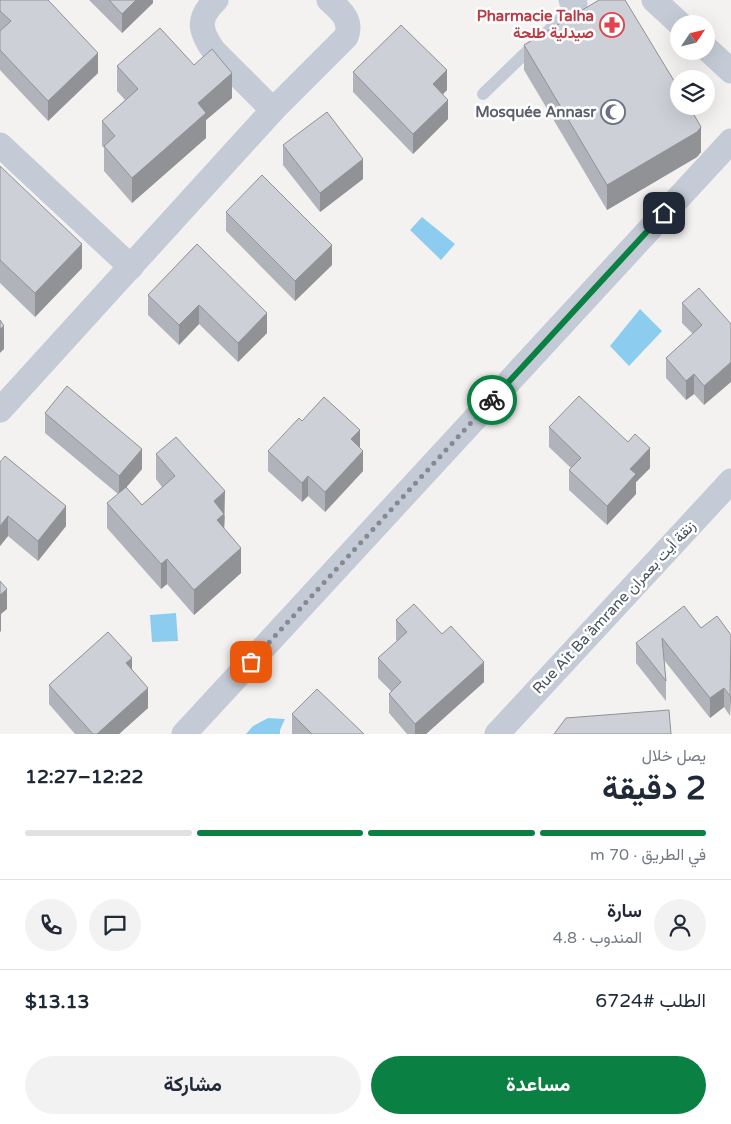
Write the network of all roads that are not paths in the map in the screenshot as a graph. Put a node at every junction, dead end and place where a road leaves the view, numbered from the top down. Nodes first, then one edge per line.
1 (216, 0) edge
2 (329, 0) edge
3 (654, 0) edge
4 (575, 1) edge
5 (670, 15) edge
6 (715, 56) edge
7 (731, 71) edge
8 (483, 94) dead end
9 (274, 110) junction
10 (731, 141) edge
11 (0, 145) edge
12 (131, 267) junction
13 (0, 410) edge
14 (731, 481) edge
15 (184, 734) edge
16 (496, 734) edge

1 - 9 street
2 - 9 street
3 - 5 street
4 - 8 lane
6 - 7 street
9 - 12 street
10 - 15 street
11 - 12 street
12 - 13 street
14 - 16 street, Rue Ait Ba´âmrane زنقة أيت بعمران

